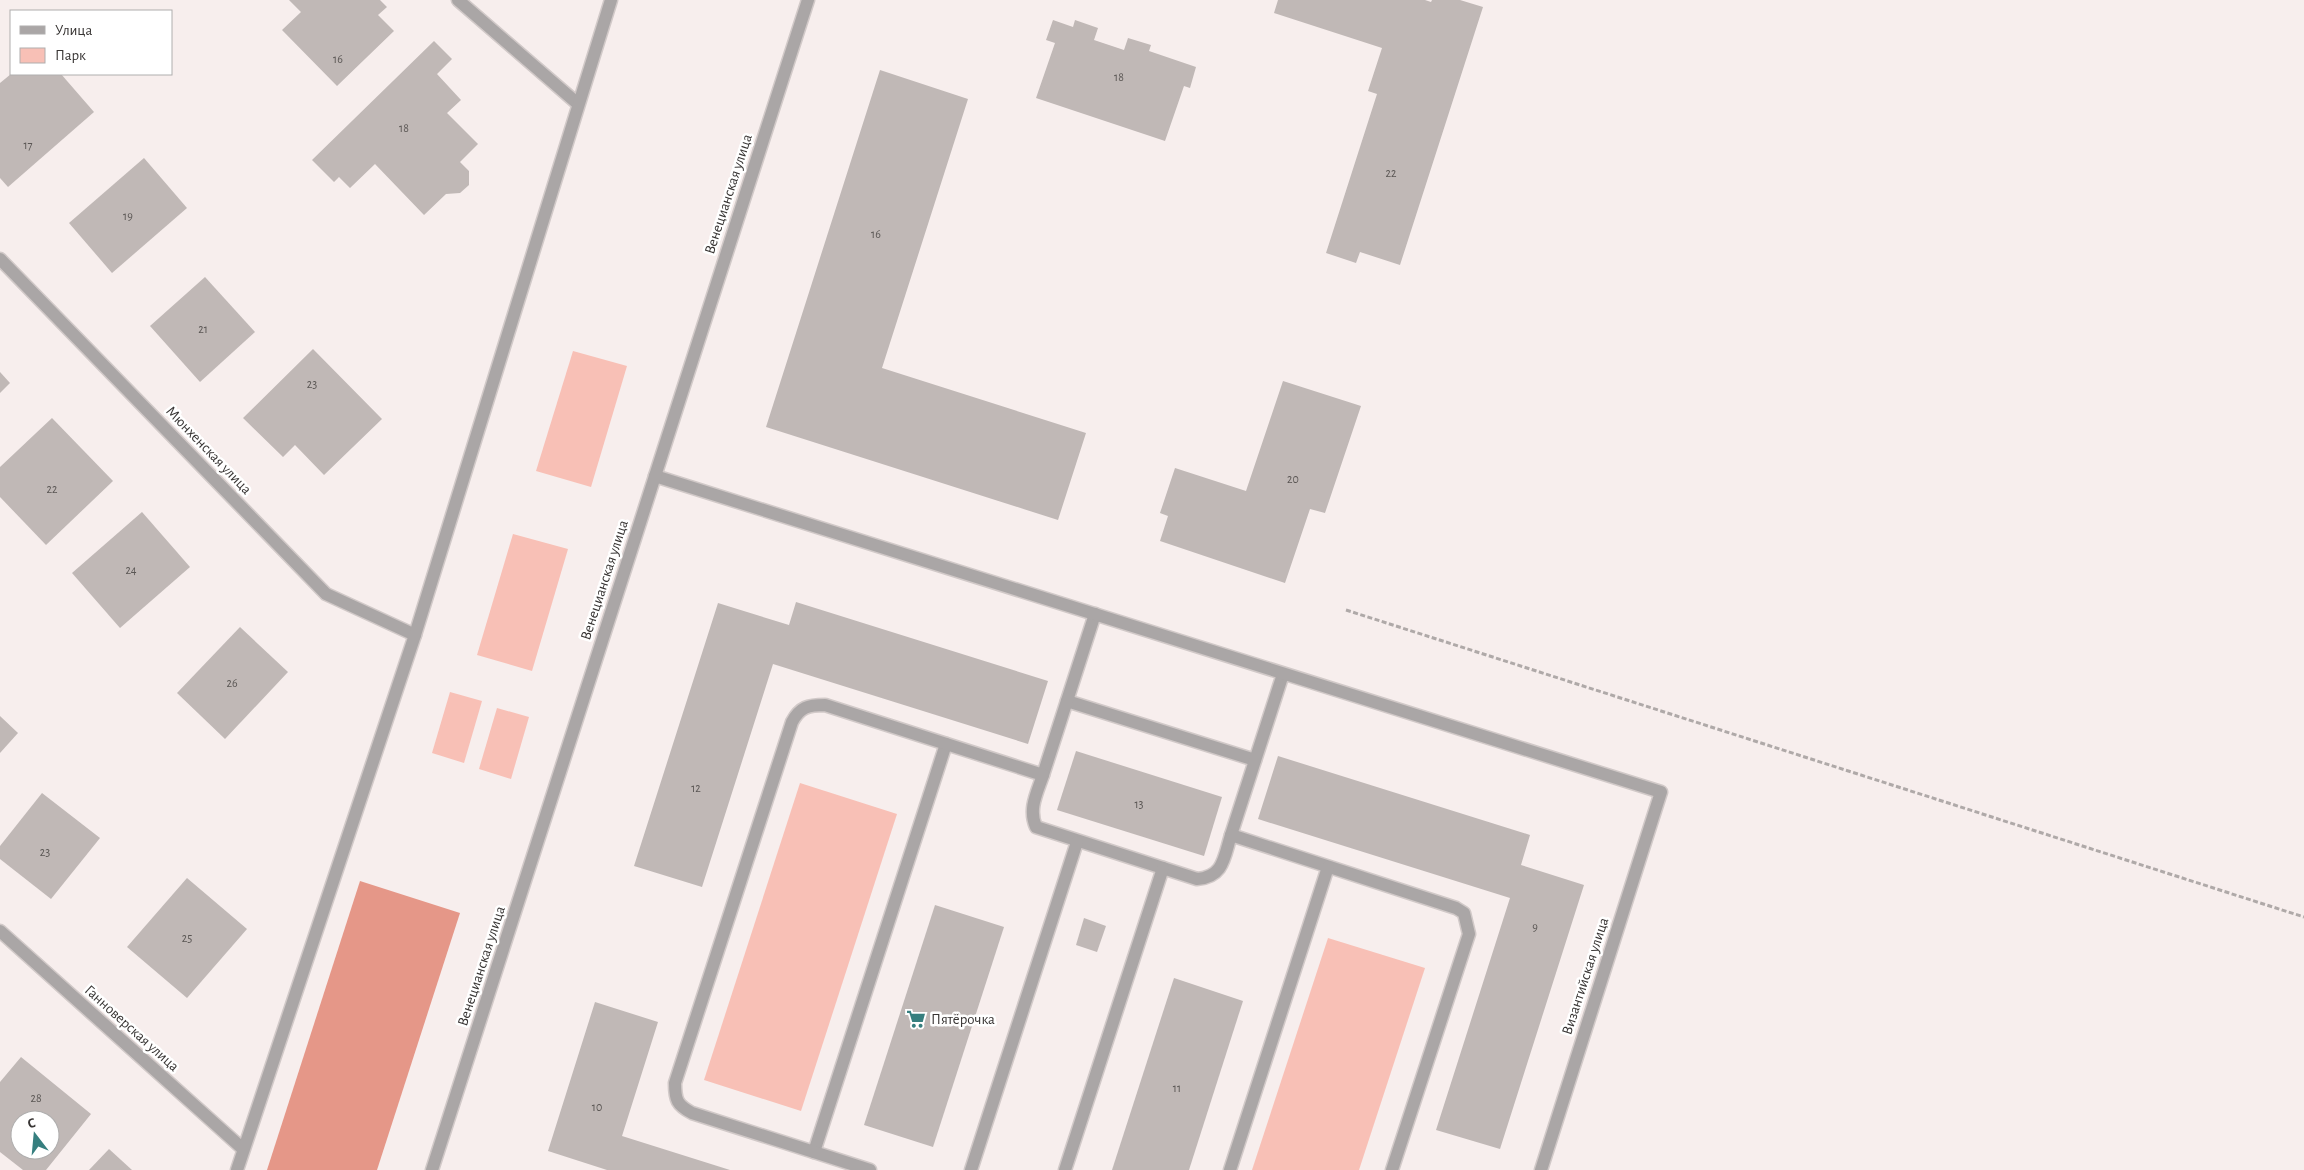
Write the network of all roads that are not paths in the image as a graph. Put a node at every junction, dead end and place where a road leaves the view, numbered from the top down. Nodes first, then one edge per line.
1 (458, 0) edge
2 (611, 0) edge
3 (808, 0) edge
4 (578, 104) junction
5 (0, 259) edge
6 (655, 476) junction
7 (1095, 614) junction
8 (415, 635) junction
9 (1284, 674) junction
10 (1067, 701) junction
11 (946, 744) junction
12 (1255, 760) junction
13 (1043, 775) junction
14 (1231, 836) junction
15 (1077, 842) junction
16 (1328, 867) junction
17 (1163, 868) junction
18 (0, 931) edge
19 (243, 1149) junction
20 (814, 1152) junction
21 (237, 1170) edge
22 (432, 1170) edge
23 (870, 1170) edge
24 (971, 1170) edge
25 (1065, 1170) edge
26 (1230, 1170) edge
27 (1392, 1170) edge
28 (1541, 1170) edge

1 - 4 street
2 - 4 street
3 - 6 street, Венецианская улица
4 - 8 street
5 - 8 street, Мюнхенская улица
6 - 7 street
6 - 22 street, Венецианская улица
7 - 9 street
7 - 10 street
8 - 19 street
9 - 12 street
9 - 28 street, Византийская улица
10 - 12 street
10 - 13 street
11 - 13 street
11 - 20 street
11 - 20 street
12 - 14 street
13 - 15 street
14 - 16 street
14 - 17 street
15 - 17 street
15 - 24 street
16 - 26 street
16 - 27 street
17 - 25 street
18 - 19 street, Ганноверская улица
19 - 21 street
20 - 23 street

